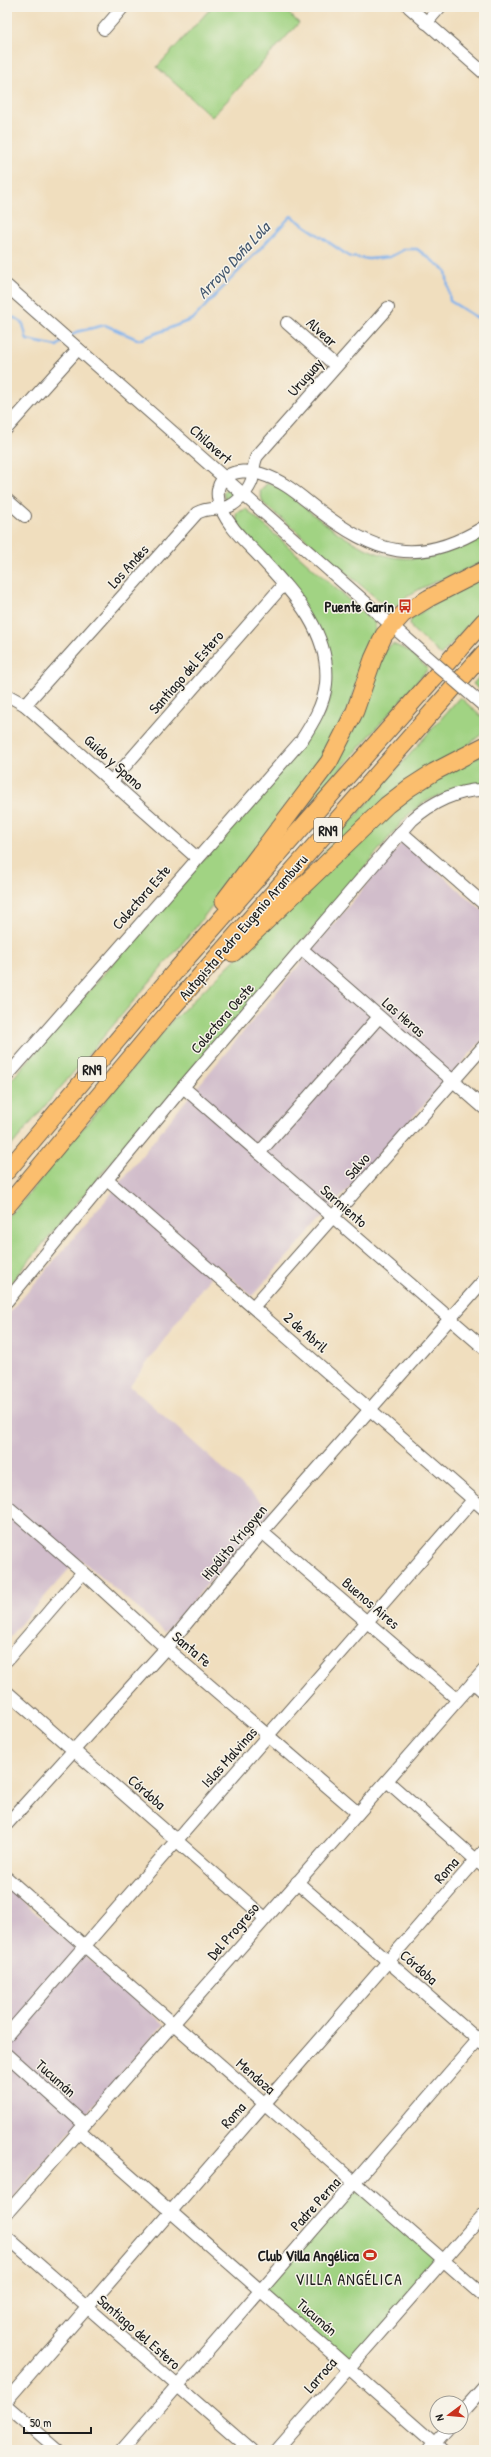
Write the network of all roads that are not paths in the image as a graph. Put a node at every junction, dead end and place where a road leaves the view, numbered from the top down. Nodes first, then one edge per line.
1 (123, 7) edge
2 (409, 7) edge
3 (440, 7) edge
4 (426, 22) junction
5 (104, 29) dead end
6 (484, 73) edge
7 (7, 286) edge
8 (388, 308) dead end
9 (287, 323) dead end
10 (70, 342) junction
11 (336, 366) junction
12 (7, 428) edge
13 (253, 471) junction
14 (224, 477) junction
15 (242, 495) junction
16 (7, 500) edge
17 (220, 508) junction
18 (25, 516) dead end
19 (484, 527) edge
20 (484, 570) edge
21 (284, 584) junction
22 (484, 621) edge
23 (393, 625) junction
24 (484, 653) edge
25 (7, 695) edge
26 (25, 705) junction
27 (484, 706) edge
28 (484, 746) edge
29 (111, 782) junction
30 (484, 790) edge
31 (401, 832) junction
32 (197, 858) junction
33 (484, 904) edge
34 (303, 950) junction
35 (178, 968) junction
36 (172, 1008) junction
37 (379, 1017) junction
38 (484, 1046) edge
39 (7, 1076) edge
40 (453, 1081) junction
41 (183, 1086) junction
42 (484, 1108) edge
43 (259, 1153) junction
44 (7, 1171) edge
45 (106, 1180) junction
46 (7, 1206) edge
47 (333, 1217) junction
48 (484, 1280) edge
49 (7, 1301) edge
50 (253, 1307) junction
51 (450, 1319) junction
52 (484, 1348) edge
53 (371, 1409) junction
54 (473, 1500) junction
55 (7, 1506) edge
56 (484, 1509) edge
57 (262, 1532) junction
58 (83, 1572) junction
59 (368, 1621) junction
60 (166, 1648) junction
61 (7, 1660) edge
62 (484, 1670) edge
63 (473, 1682) junction
64 (7, 1692) edge
65 (484, 1692) edge
66 (457, 1699) junction
67 (269, 1735) junction
68 (73, 1750) junction
69 (387, 1781) junction
70 (358, 1813) junction
71 (7, 1824) edge
72 (177, 1839) junction
73 (481, 1859) edge
74 (7, 1878) edge
75 (297, 1882) junction
76 (265, 1918) junction
77 (83, 1946) junction
78 (388, 1962) junction
79 (172, 2024) junction
80 (7, 2035) edge
81 (482, 2039) edge
82 (7, 2055) edge
83 (264, 2104) junction
84 (82, 2128) junction
85 (354, 2184) junction
86 (171, 2212) junction
87 (7, 2214) edge
88 (484, 2214) edge
89 (7, 2237) edge
90 (443, 2261) junction
91 (261, 2289) junction
92 (484, 2296) edge
93 (86, 2308) junction
94 (349, 2366) junction
95 (177, 2387) junction
96 (484, 2387) edge
97 (7, 2400) edge
98 (469, 2404) edge
99 (7, 2406) edge
100 (444, 2435) edge
101 (435, 2448) edge
102 (58, 2450) edge
103 (122, 2450) edge
104 (251, 2450) edge
105 (277, 2450) edge

1 - 5 street
2 - 4 street
3 - 4 street
4 - 6 street
7 - 10 street, Chilavert
8 - 11 street, Uruguay
9 - 11 street, Alvear
10 - 12 street
10 - 14 street, Chilavert
11 - 13 street, Uruguay
13 - 14 street
13 - 15 street, Uruguay
13 - 19 street
14 - 15 street, Chilavert
14 - 17 street
15 - 17 street, Los Andes
15 - 23 street, Chilavert
16 - 18 street
17 - 21 street, Colectora Este
17 - 26 street, Los Andes
20 - 23 highway
21 - 29 street, Santiago del Estero
21 - 32 street, Colectora Este
22 - 35 highway, Autopista Pedro Eugenio Aramburu / RN9
23 - 27 street, bridge
23 - 35 highway
24 - 36 highway, Autopista Pedro Eugenio Aramburu / RN9
25 - 26 street, Guido y Spano
26 - 29 street, Guido y Spano
28 - 36 highway
29 - 32 street, Guido y Spano
30 - 31 street, Colectora Oeste
31 - 33 street
31 - 34 street, Colectora Oeste
32 - 39 street, Colectora Este
34 - 37 street, Las Heras
34 - 41 street, Colectora Oeste
35 - 44 highway, Autopista Pedro Eugenio Aramburu / RN9
36 - 46 highway, Autopista Pedro Eugenio Aramburu / RN9
37 - 40 street, Las Heras
37 - 43 street
38 - 40 street, Salvo
40 - 42 street, Las Heras
40 - 47 street, Salvo
41 - 43 street, Sarmiento
41 - 45 street, Colectora Oeste
43 - 47 street, Sarmiento
45 - 49 street, Colectora Oeste
45 - 50 street, 2 de Abril
47 - 50 street, Salvo
47 - 51 street, Sarmiento
48 - 51 street, Hipólito Yrigoyen
50 - 53 street, 2 de Abril
51 - 52 street, Sarmiento
51 - 53 street, Hipólito Yrigoyen
53 - 54 street, 2 de Abril
53 - 57 street, Hipólito Yrigoyen
54 - 56 street, 2 de Abril
54 - 59 street, Islas Malvinas
55 - 58 street, Santa Fe
57 - 59 street, Buenos Aires
57 - 60 street, Hipólito Yrigoyen
58 - 60 street, Santa Fe
58 - 61 street
59 - 66 street, Buenos Aires
59 - 67 street, Islas Malvinas
60 - 67 street, Santa Fe
60 - 68 street, Hipólito Yrigoyen
62 - 63 street, Del Progreso
63 - 65 street
63 - 66 street, Del Progreso
64 - 68 street, Córdoba
66 - 69 street, Del Progreso
67 - 70 street, Santa Fe
67 - 72 street, Islas Malvinas
68 - 71 street, Hipólito Yrigoyen
68 - 72 street, Córdoba
69 - 70 street, Del Progreso
69 - 73 street
70 - 75 street, Del Progreso
72 - 76 street, Córdoba
72 - 77 street, Islas Malvinas
73 - 78 street, Roma
74 - 77 street, Mendoza
75 - 76 street, Del Progreso
75 - 78 street, Córdoba
76 - 79 street, Del Progreso
77 - 79 street, Mendoza
77 - 80 street, Islas Malvinas
78 - 81 street, Córdoba
78 - 83 street, Roma
79 - 83 street, Mendoza
79 - 84 street, Del Progreso
81 - 85 street, Padre Perna
82 - 84 street, Tucumán
83 - 85 street, Mendoza
83 - 86 street, Roma
84 - 86 street, Tucumán
84 - 87 street, Del Progreso
85 - 90 street, Mendoza
85 - 91 street, Padre Perna
86 - 91 street, Tucumán
86 - 93 street, Roma
88 - 90 street, Larroca
89 - 93 street, Santiago del Estero
90 - 92 street, Mendoza
90 - 94 street, Larroca
91 - 94 street, Tucumán
91 - 95 street, Padre Perna
93 - 95 street, Santiago del Estero
93 - 97 street, Roma
94 - 101 street, Tucumán
94 - 105 street, Larroca
95 - 103 street, Padre Perna
95 - 104 street, Santiago del Estero
96 - 98 street
99 - 102 street
100 - 101 street

